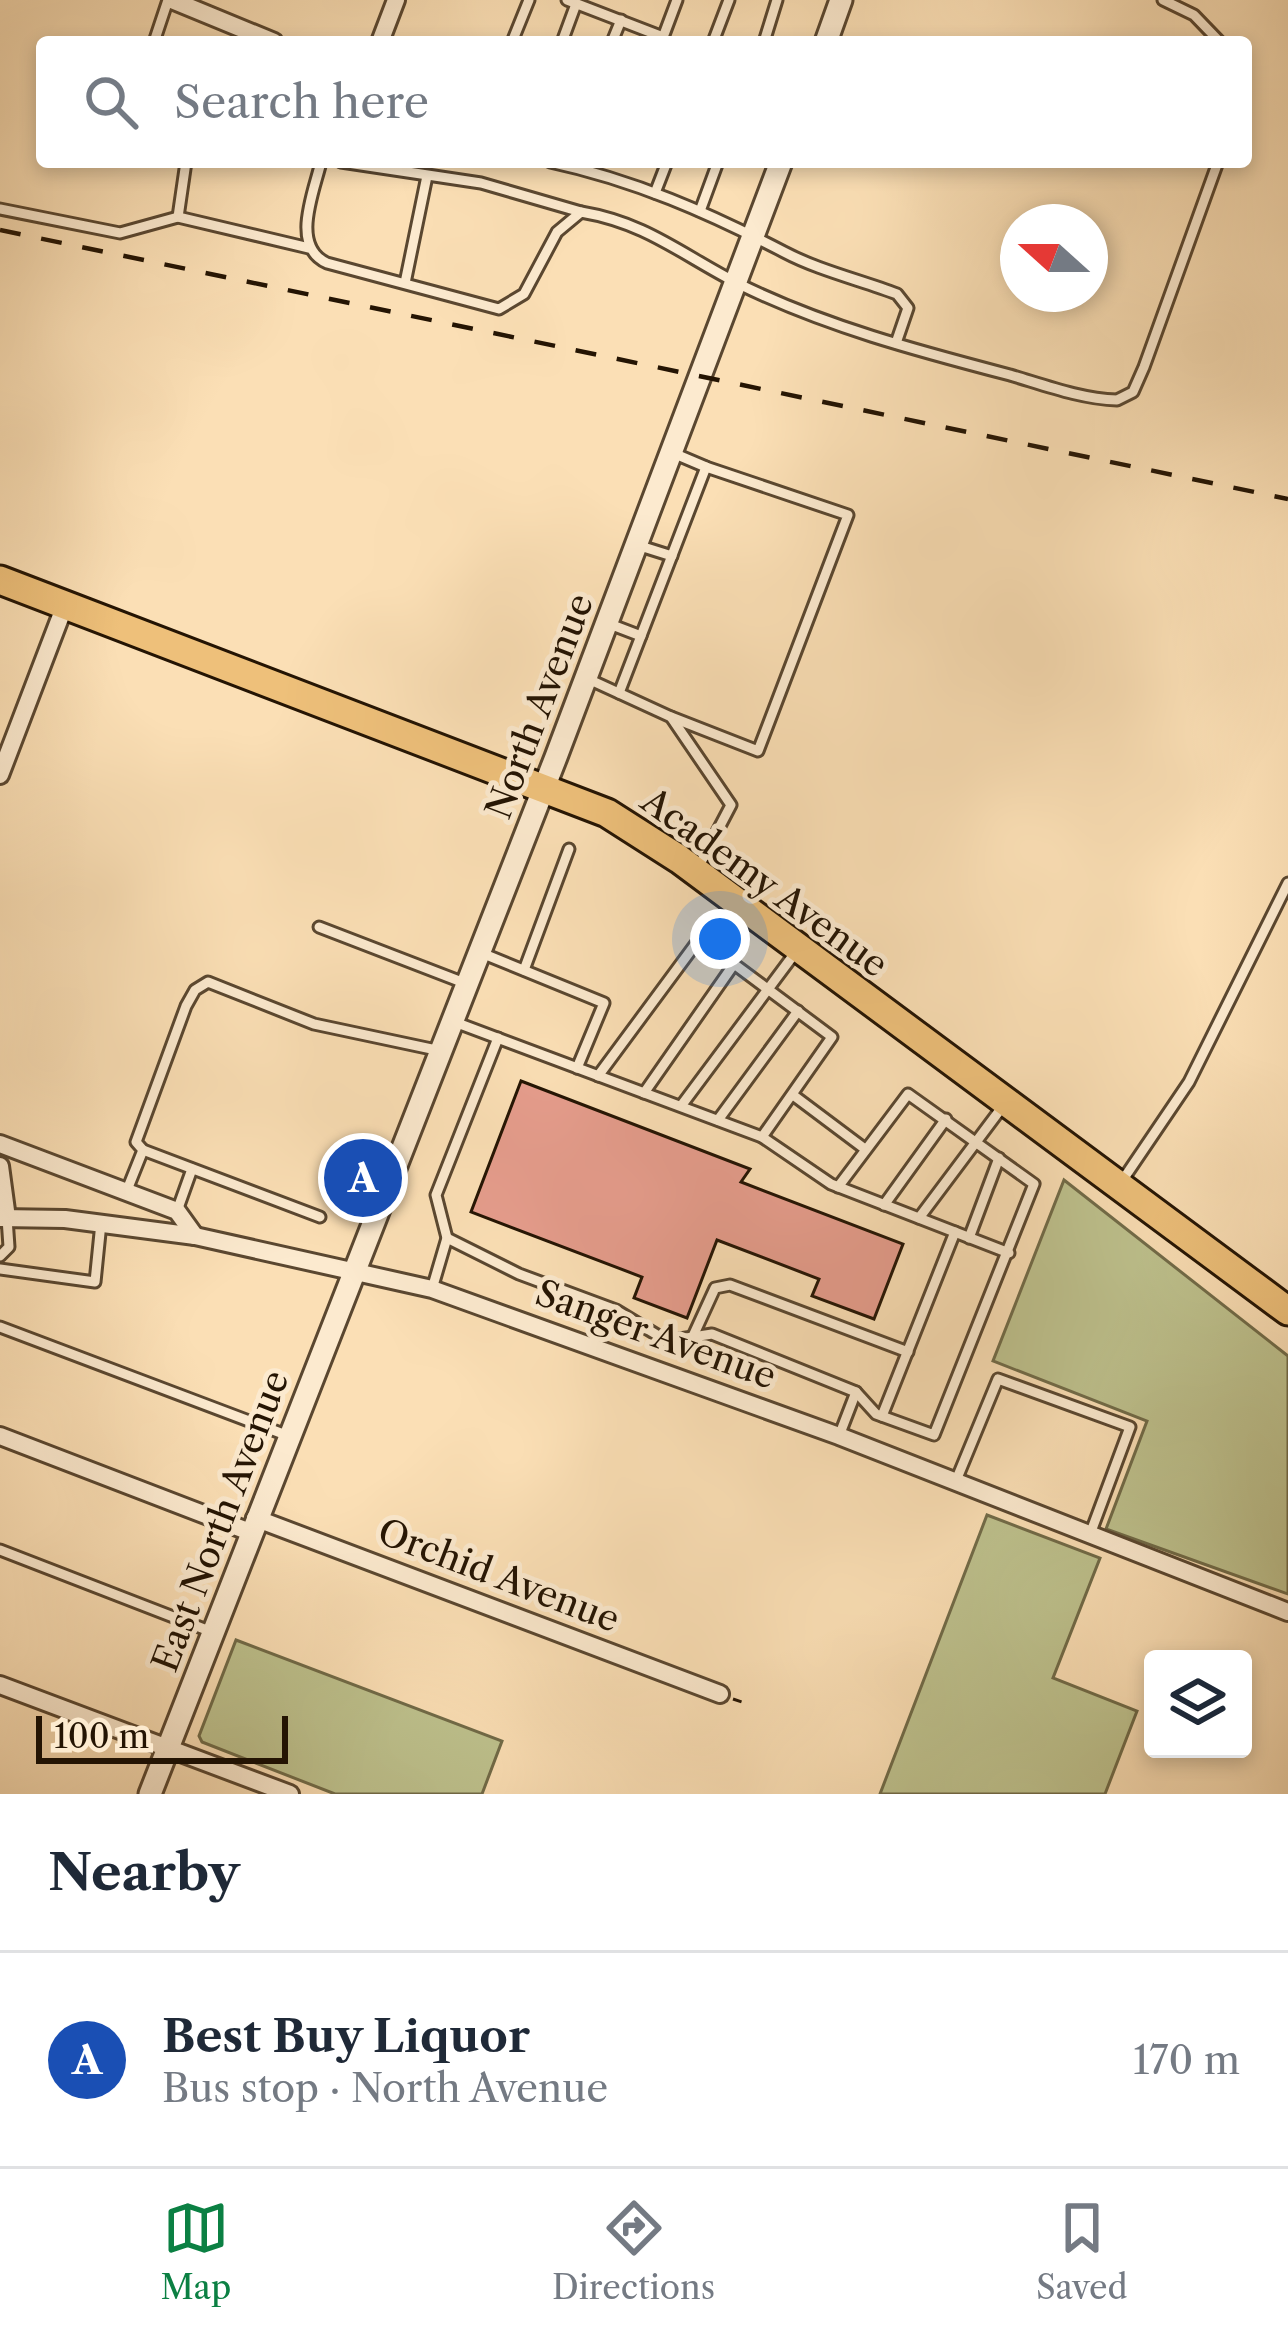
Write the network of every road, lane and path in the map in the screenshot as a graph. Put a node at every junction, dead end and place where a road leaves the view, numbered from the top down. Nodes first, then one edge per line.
1 (170, 0) edge
2 (396, 0) edge
3 (529, 0) edge
4 (677, 0) edge
5 (729, 0) edge
6 (777, 0) edge
7 (841, 0) edge
8 (1163, 0) edge
9 (572, 2) edge
10 (621, 20) junction
11 (156, 36) edge
12 (259, 36) edge
13 (382, 36) edge
14 (514, 36) edge
15 (564, 36) edge
16 (614, 36) edge
17 (656, 36) edge
18 (663, 36) edge
19 (715, 36) edge
20 (766, 36) edge
21 (828, 36) edge
22 (1214, 36) edge
23 (185, 168) edge
24 (320, 168) edge
25 (378, 168) edge
26 (582, 168) edge
27 (614, 168) edge
28 (665, 168) edge
29 (716, 168) edge
30 (779, 168) edge
31 (1216, 168) edge
32 (611, 175) junction
33 (427, 176) junction
34 (655, 193) junction
35 (0, 209) edge
36 (700, 211) junction
37 (581, 212) junction
38 (178, 217) junction
39 (755, 233) junction
40 (309, 248) junction
41 (405, 283) junction
42 (737, 283) junction
43 (896, 343) junction
44 (673, 453) junction
45 (706, 467) junction
46 (637, 545) junction
47 (672, 556) junction
48 (0, 580) edge
49 (65, 605) junction
50 (607, 623) junction
51 (641, 636) junction
52 (586, 678) junction
53 (619, 693) junction
54 (671, 717) junction
55 (9, 725) edge
56 (0, 775) edge
57 (545, 785) junction
58 (569, 849) dead end
59 (696, 872) junction
60 (1288, 883) edge
61 (319, 927) dead end
62 (798, 949) junction
63 (479, 952) junction
64 (734, 964) junction
65 (524, 970) junction
66 (467, 984) junction
67 (767, 990) junction
68 (798, 1011) junction
69 (452, 1021) junction
70 (498, 1038) junction
71 (440, 1051) junction
72 (577, 1068) junction
73 (598, 1076) junction
74 (644, 1093) junction
75 (793, 1095) junction
76 (1006, 1102) junction
77 (681, 1106) junction
78 (946, 1119) junction
79 (718, 1120) junction
80 (762, 1137) junction
81 (976, 1142) junction
82 (0, 1144) edge
83 (865, 1149) junction
84 (143, 1150) junction
85 (999, 1158) junction
86 (0, 1166) edge
87 (192, 1168) junction
88 (1118, 1186) junction
89 (838, 1187) junction
90 (127, 1190) junction
91 (884, 1205) junction
92 (177, 1211) junction
93 (320, 1216) dead end
94 (4, 1218) edge
95 (919, 1218) junction
96 (101, 1222) junction
97 (955, 1232) junction
98 (195, 1236) junction
99 (447, 1238) junction
100 (969, 1238) junction
101 (1009, 1253) junction
102 (0, 1256) edge
103 (0, 1269) edge
104 (356, 1273) junction
105 (432, 1289) junction
106 (1288, 1311) edge
107 (0, 1327) edge
108 (694, 1336) junction
109 (667, 1341) junction
110 (908, 1352) junction
111 (656, 1367) junction
112 (856, 1392) junction
113 (882, 1416) junction
114 (0, 1436) edge
115 (286, 1436) junction
116 (839, 1436) junction
117 (955, 1483) junction
118 (252, 1524) junction
119 (1089, 1537) junction
120 (0, 1550) edge
121 (1288, 1612) edge
122 (212, 1632) junction
123 (0, 1685) edge
124 (721, 1694) dead end
125 (168, 1748) junction
126 (150, 1794) edge
127 (290, 1794) edge

1 - 11 lane
1 - 12 street
2 - 13 street
3 - 14 lane
4 - 18 lane
5 - 19 lane
6 - 20 lane
7 - 21 street
8 - 22 lane
9 - 10 lane
9 - 15 lane
10 - 16 lane
10 - 17 lane
23 - 38 lane
24 - 40 lane
25 - 33 lane
26 - 32 lane
27 - 32 lane
28 - 34 lane
29 - 36 lane
30 - 39 street, North Avenue
31 - 43 lane
32 - 34 lane
33 - 37 lane
33 - 41 lane
34 - 36 lane
35 - 38 lane
36 - 39 lane
37 - 41 lane
37 - 42 lane
38 - 40 lane
39 - 42 street, North Avenue
39 - 43 lane
40 - 41 lane
42 - 43 lane
42 - 44 street, North Avenue
44 - 45 lane
44 - 46 street, North Avenue
45 - 47 lane
45 - 54 lane
46 - 47 lane
46 - 50 street, North Avenue
47 - 51 lane
48 - 49 main road, Academy Avenue
49 - 55 street
49 - 57 main road, Academy Avenue
50 - 51 lane
50 - 52 street, North Avenue
51 - 53 lane
52 - 53 lane
52 - 57 street, North Avenue
53 - 54 lane
54 - 59 lane
55 - 56 street
57 - 59 main road, Academy Avenue
57 - 63 street, North Avenue
58 - 65 lane
59 - 62 main road, Academy Avenue
60 - 88 lane
61 - 66 lane
62 - 67 lane
62 - 76 main road, Academy Avenue
63 - 65 lane
63 - 66 street, North Avenue
64 - 67 lane
64 - 73 lane
64 - 74 lane
65 - 72 lane
66 - 69 street, North Avenue
67 - 68 lane
67 - 77 lane
68 - 75 lane
68 - 79 lane
69 - 70 lane
69 - 71 street, North Avenue
70 - 72 lane
70 - 99 lane
71 - 84 lane
71 - 104 street, North Avenue
72 - 73 lane
73 - 74 lane
74 - 77 lane
75 - 80 lane
75 - 83 lane
76 - 81 lane
76 - 88 main road, Academy Avenue
77 - 79 lane
78 - 81 lane
78 - 83 lane
78 - 91 lane
79 - 80 lane
80 - 89 lane
81 - 85 lane
81 - 95 lane
82 - 90 street
83 - 89 lane
84 - 87 lane
84 - 90 lane
85 - 100 lane
85 - 101 lane
86 - 94 street
87 - 92 lane
87 - 93 lane
88 - 106 main road, Academy Avenue
89 - 91 lane
90 - 92 street
91 - 95 lane
92 - 98 street
94 - 96 street, Sanger Avenue
94 - 102 lane
95 - 97 lane
96 - 98 street, Sanger Avenue
96 - 103 lane
97 - 100 lane
97 - 110 lane
98 - 104 street, Sanger Avenue
99 - 105 lane
99 - 109 lane
100 - 101 lane
101 - 113 lane
104 - 105 street, Sanger Avenue
104 - 115 street, East North Avenue
105 - 111 street, Sanger Avenue
107 - 115 lane
108 - 109 lane
108 - 110 lane
108 - 112 lane
109 - 111 lane
110 - 113 lane
111 - 116 street, Sanger Avenue
112 - 113 lane
112 - 116 lane
114 - 118 street, Orchid Avenue
115 - 118 street, East North Avenue
116 - 117 street, Sanger Avenue
117 - 119 street, Sanger Avenue
117 - 119 lane
118 - 122 street, East North Avenue
118 - 124 street, Orchid Avenue
119 - 121 street, Sanger Avenue
120 - 122 lane
122 - 125 street, East North Avenue
123 - 125 street
125 - 126 street, East North Avenue
125 - 127 street

